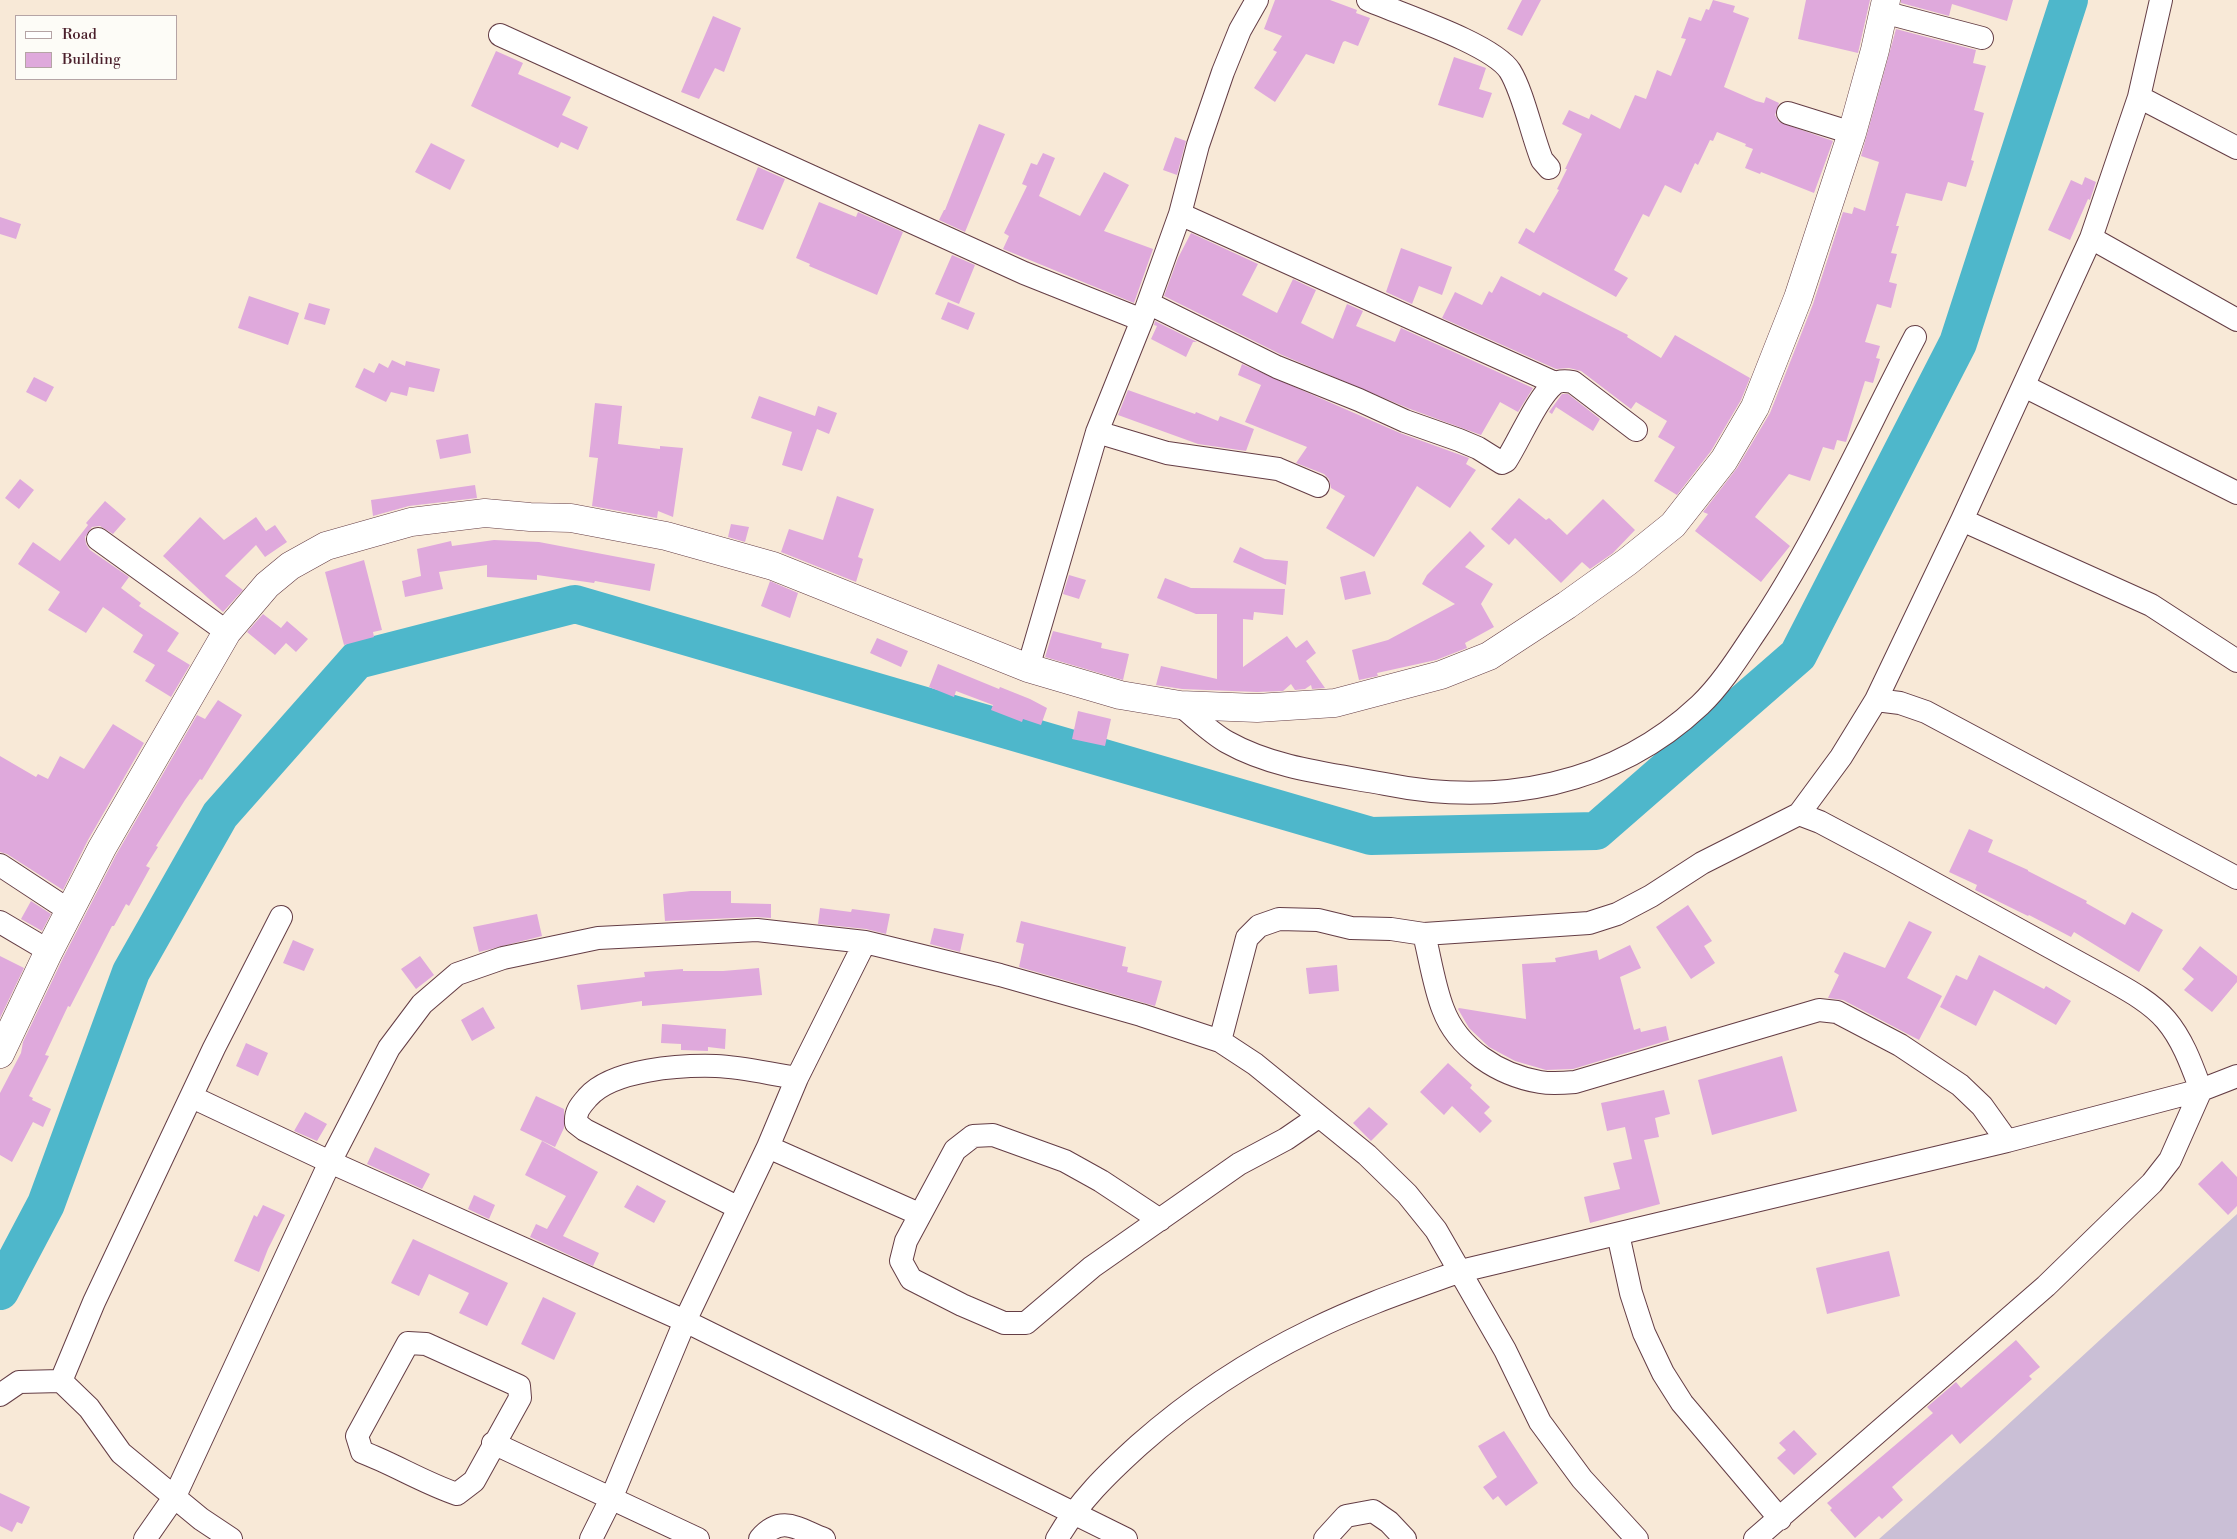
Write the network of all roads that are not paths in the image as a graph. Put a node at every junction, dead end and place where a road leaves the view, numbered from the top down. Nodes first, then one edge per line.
1 (1257, 0) edge
2 (1368, 0) edge
3 (2160, 0) edge
4 (1884, 6) edge
5 (500, 35) dead end
6 (1982, 38) dead end
7 (2140, 97) junction
8 (1788, 113) dead end
9 (1852, 133) junction
10 (2237, 148) edge
11 (1549, 168) dead end
12 (1180, 214) junction
13 (2091, 238) junction
14 (1145, 312) junction
15 (2237, 320) edge
16 (1915, 336) dead end
17 (1555, 383) junction
18 (2024, 386) junction
19 (1636, 430) dead end
20 (1096, 432) junction
21 (1318, 486) dead end
22 (2237, 493) edge
23 (1962, 520) junction
24 (98, 539) dead end
25 (227, 632) junction
26 (2237, 661) edge
27 (1028, 668) junction
28 (1876, 700) junction
29 (1180, 705) junction
30 (1799, 814) junction
31 (0, 865) edge
32 (2234, 869) edge
33 (70, 910) junction
34 (281, 918) dead end
35 (0, 922) edge
36 (1424, 934) junction
37 (865, 942) junction
38 (49, 951) junction
39 (1220, 1041) junction
40 (0, 1054) edge
41 (2237, 1076) edge
42 (797, 1078) junction
43 (2201, 1090) junction
44 (192, 1097) junction
45 (1318, 1117) junction
46 (2007, 1141) junction
47 (768, 1147) junction
48 (330, 1162) junction
49 (738, 1207) junction
50 (919, 1214) junction
51 (1160, 1220) junction
52 (1618, 1234) junction
53 (1460, 1271) junction
54 (685, 1322) junction
55 (61, 1381) junction
56 (0, 1395) edge
57 (493, 1443) junction
58 (175, 1496) junction
59 (611, 1499) junction
60 (1072, 1512) junction
61 (1780, 1519) junction
62 (145, 1539) edge
63 (231, 1539) edge
64 (591, 1539) edge
65 (698, 1539) edge
66 (760, 1539) edge
67 (824, 1539) edge
68 (1057, 1539) edge
69 (1126, 1539) edge
70 (1325, 1539) edge
71 (1405, 1539) edge
72 (1637, 1539) edge
73 (1755, 1539) edge

1 - 12 street
2 - 11 street
3 - 7 street
4 - 6 street
4 - 9 street
5 - 14 street
7 - 10 street
7 - 13 street
8 - 9 street
9 - 29 street
12 - 14 street
12 - 17 street
13 - 15 street
13 - 18 street
14 - 17 street
14 - 20 street
16 - 29 street
17 - 19 street
18 - 22 street
18 - 23 street
20 - 21 street
20 - 27 street
23 - 26 street
23 - 28 street
24 - 25 street
25 - 27 street
25 - 33 street
27 - 29 street
28 - 30 street
28 - 32 street
30 - 36 street
30 - 43 street
31 - 33 street
33 - 38 street
34 - 44 street
35 - 38 street
36 - 39 street
36 - 46 street
37 - 39 street
37 - 42 street
37 - 48 street
38 - 40 street
39 - 45 street
41 - 43 street
42 - 47 street
42 - 49 street
43 - 46 street
43 - 61 street
44 - 48 street
44 - 55 street
45 - 51 street
45 - 53 street
46 - 52 street
47 - 49 street
47 - 50 street
48 - 54 street
48 - 58 street
49 - 54 street
50 - 51 street
50 - 51 street
52 - 53 street
52 - 61 street
53 - 60 street
53 - 72 street
54 - 59 street
54 - 60 street
55 - 56 street
55 - 58 street
57 - 57 street
57 - 59 street
58 - 62 street
58 - 63 street
59 - 64 street
59 - 65 street
60 - 68 street
60 - 69 street
61 - 73 street
66 - 67 street
70 - 71 street

